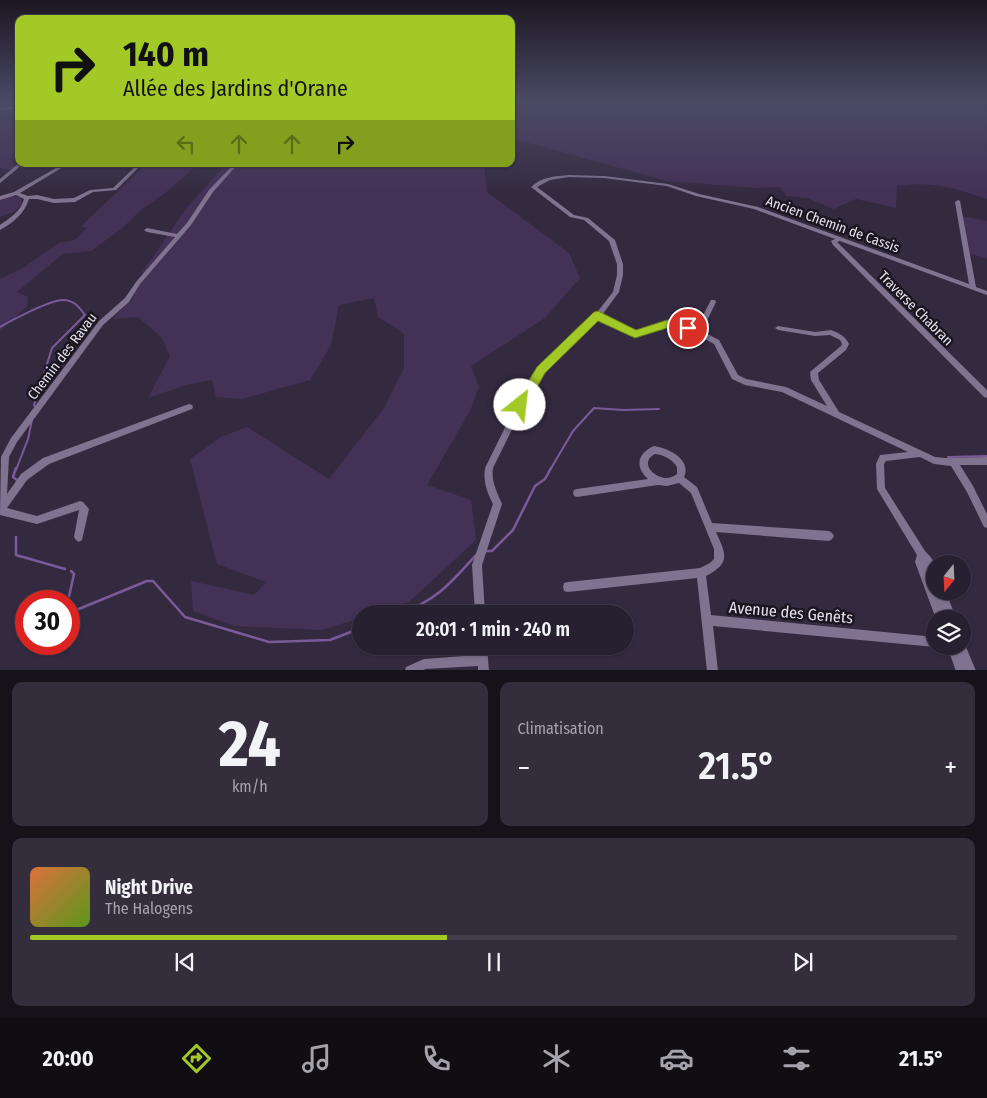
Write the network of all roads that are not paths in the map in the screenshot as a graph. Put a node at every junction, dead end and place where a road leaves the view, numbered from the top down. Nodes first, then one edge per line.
1 (18, 167) edge
2 (61, 167) edge
3 (137, 167) edge
4 (234, 167) edge
5 (0, 182) edge
6 (16, 192) junction
7 (0, 198) edge
8 (27, 198) junction
9 (958, 202) dead end
10 (0, 228) edge
11 (147, 230) dead end
12 (177, 236) junction
13 (840, 239) junction
14 (973, 288) junction
15 (987, 293) edge
16 (713, 302) dead end
17 (598, 315) junction
18 (778, 328) dead end
19 (698, 332) junction
20 (987, 395) edge
21 (189, 407) dead end
22 (836, 414) junction
23 (896, 442) junction
24 (921, 454) junction
25 (889, 456) junction
26 (987, 461) edge
27 (953, 462) junction
28 (678, 477) junction
29 (660, 481) junction
30 (577, 493) dead end
31 (0, 498) edge
32 (0, 511) edge
33 (987, 524) edge
34 (711, 527) junction
35 (829, 536) dead end
36 (78, 537) dead end
37 (922, 554) junction
38 (926, 558) edge
39 (701, 573) junction
40 (568, 587) dead end
41 (480, 605) edge
42 (938, 610) edge
43 (707, 620) junction
44 (926, 641) edge
45 (960, 655) edge
46 (963, 655) edge
47 (483, 665) edge
48 (410, 670) edge
49 (713, 670) edge
50 (962, 670) edge
51 (971, 670) edge

1 - 5 street
2 - 6 street
3 - 8 street
4 - 12 street, Chemin des Ravau
6 - 7 street
6 - 8 street
8 - 10 street
9 - 14 street
11 - 12 street
12 - 31 street, Chemin des Ravau
13 - 14 street, Ancien Chemin de Cassis
13 - 17 street, Ancien Chemin de Cassis
13 - 20 street, Traverse Chabran
14 - 15 street, Ancien Chemin de Cassis
16 - 19 street
17 - 19 street
17 - 41 street
18 - 22 street
19 - 22 street
21 - 32 street
22 - 23 street
23 - 24 street
23 - 25 street
24 - 25 street
24 - 27 street
25 - 37 street
26 - 27 street
27 - 33 street
28 - 29 street
28 - 29 street
28 - 34 street
29 - 30 street
31 - 32 street, Chemin des Ravau
32 - 36 street
34 - 35 street
34 - 39 street
37 - 38 street
37 - 42 street
39 - 40 street
39 - 43 street
43 - 44 street, Avenue des Genêts
43 - 49 street
45 - 50 street
46 - 51 street
47 - 48 street

